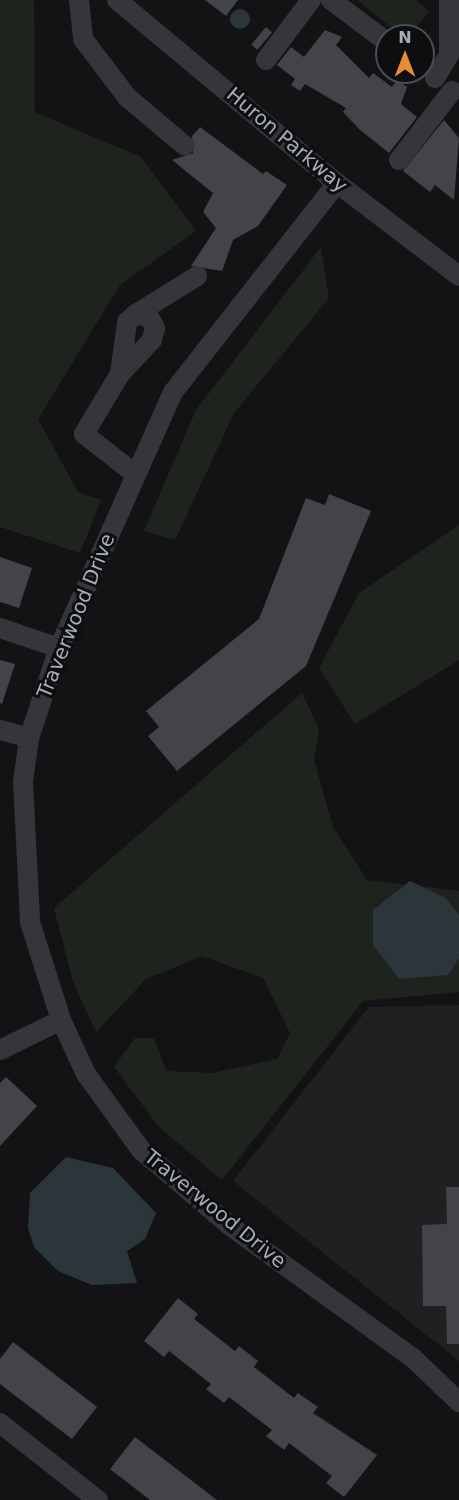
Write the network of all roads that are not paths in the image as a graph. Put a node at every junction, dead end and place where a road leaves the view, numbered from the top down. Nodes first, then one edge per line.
1 (79, 0) edge
2 (117, 0) edge
3 (310, 0) edge
4 (331, 0) edge
5 (449, 0) edge
6 (138, 6) edge
7 (375, 33) edge
8 (266, 60) dead end
9 (435, 68) edge
10 (435, 79) edge
11 (455, 94) edge
12 (184, 146) dead end
13 (399, 160) dead end
14 (337, 183) junction
15 (197, 276) dead end
16 (459, 276) edge
17 (136, 314) junction
18 (120, 374) junction
19 (135, 474) junction
20 (0, 628) edge
21 (59, 648) junction
22 (0, 730) edge
23 (29, 738) junction
24 (61, 1020) junction
25 (0, 1050) edge
26 (459, 1402) edge
27 (0, 1423) edge
28 (98, 1500) edge

1 - 12 street
2 - 6 street, Huron Parkway
3 - 8 street
4 - 7 street
5 - 9 street
6 - 14 street, Huron Parkway
10 - 11 street
11 - 13 street
14 - 16 street, Huron Parkway
14 - 19 street, Traverwood Drive
15 - 17 street
17 - 18 street
17 - 18 street
18 - 19 street
19 - 21 street, Traverwood Drive
20 - 21 street
21 - 23 street, Traverwood Drive
22 - 23 street
23 - 24 street, Traverwood Drive
24 - 25 street
24 - 26 street, Traverwood Drive
27 - 28 street

